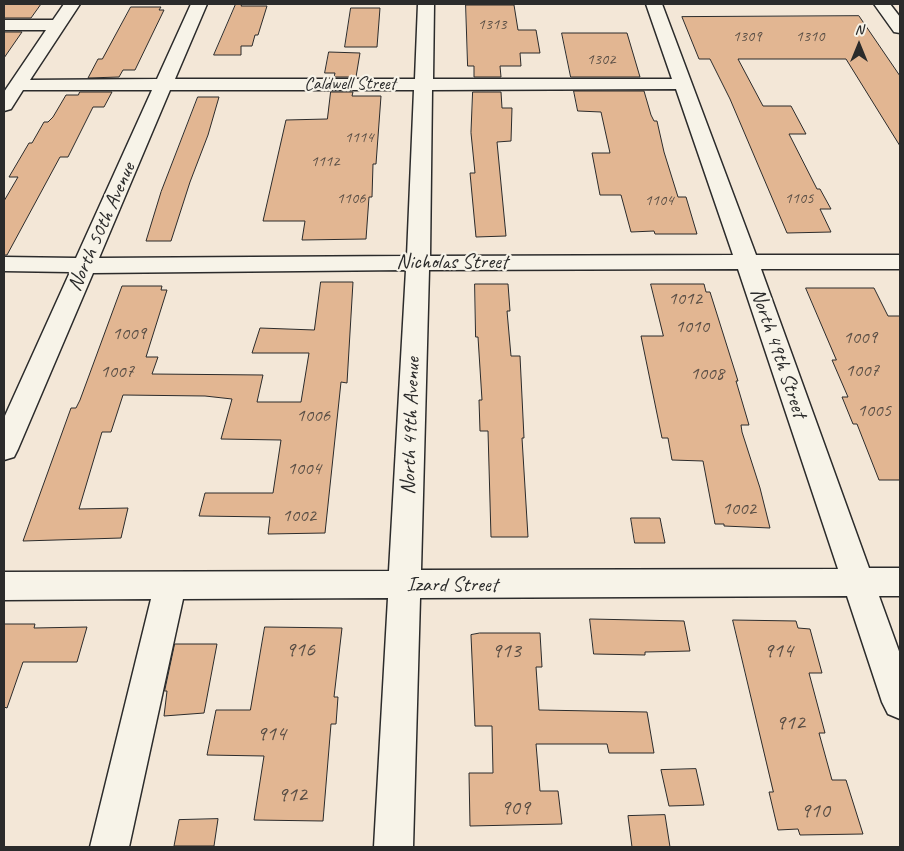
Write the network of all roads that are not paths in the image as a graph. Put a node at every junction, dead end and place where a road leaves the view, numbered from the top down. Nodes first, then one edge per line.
1 (72, 4) edge
2 (199, 4) edge
3 (426, 4) edge
4 (654, 4) edge
5 (882, 4) edge
6 (4, 25) edge
7 (57, 25) junction
8 (900, 28) edge
9 (424, 84) junction
10 (683, 84) junction
11 (17, 85) junction
12 (164, 85) junction
13 (4, 105) edge
14 (418, 262) junction
15 (900, 262) edge
16 (747, 263) junction
17 (4, 264) edge
18 (85, 266) junction
19 (4, 449) edge
20 (858, 582) junction
21 (900, 582) edge
22 (404, 585) junction
23 (4, 586) edge
24 (170, 586) junction
25 (900, 702) edge
26 (109, 847) edge
27 (393, 847) edge

1 - 7 street
2 - 12 street, North 50th Avenue
3 - 9 street, North 49th Avenue
4 - 10 street, North 49th Street
5 - 8 street
6 - 7 street
7 - 11 street
9 - 10 street, Caldwell Street
9 - 12 street, Caldwell Street
9 - 14 street, North 49th Avenue
10 - 16 street, North 49th Street
11 - 12 street, Caldwell Street
11 - 13 street
12 - 18 street, North 50th Avenue
14 - 16 street, Nicholas Street
14 - 18 street, Nicholas Street
14 - 22 street, North 49th Avenue
15 - 16 street, Nicholas Street
16 - 20 street, North 49th Street
17 - 18 street, Nicholas Street
18 - 19 street, North 50th Avenue
20 - 21 street, Izard Street
20 - 22 street, Izard Street
20 - 25 street, North 49th Street
22 - 24 street, Izard Street
22 - 27 street, North 49th Avenue
23 - 24 street, Izard Street
24 - 26 street

